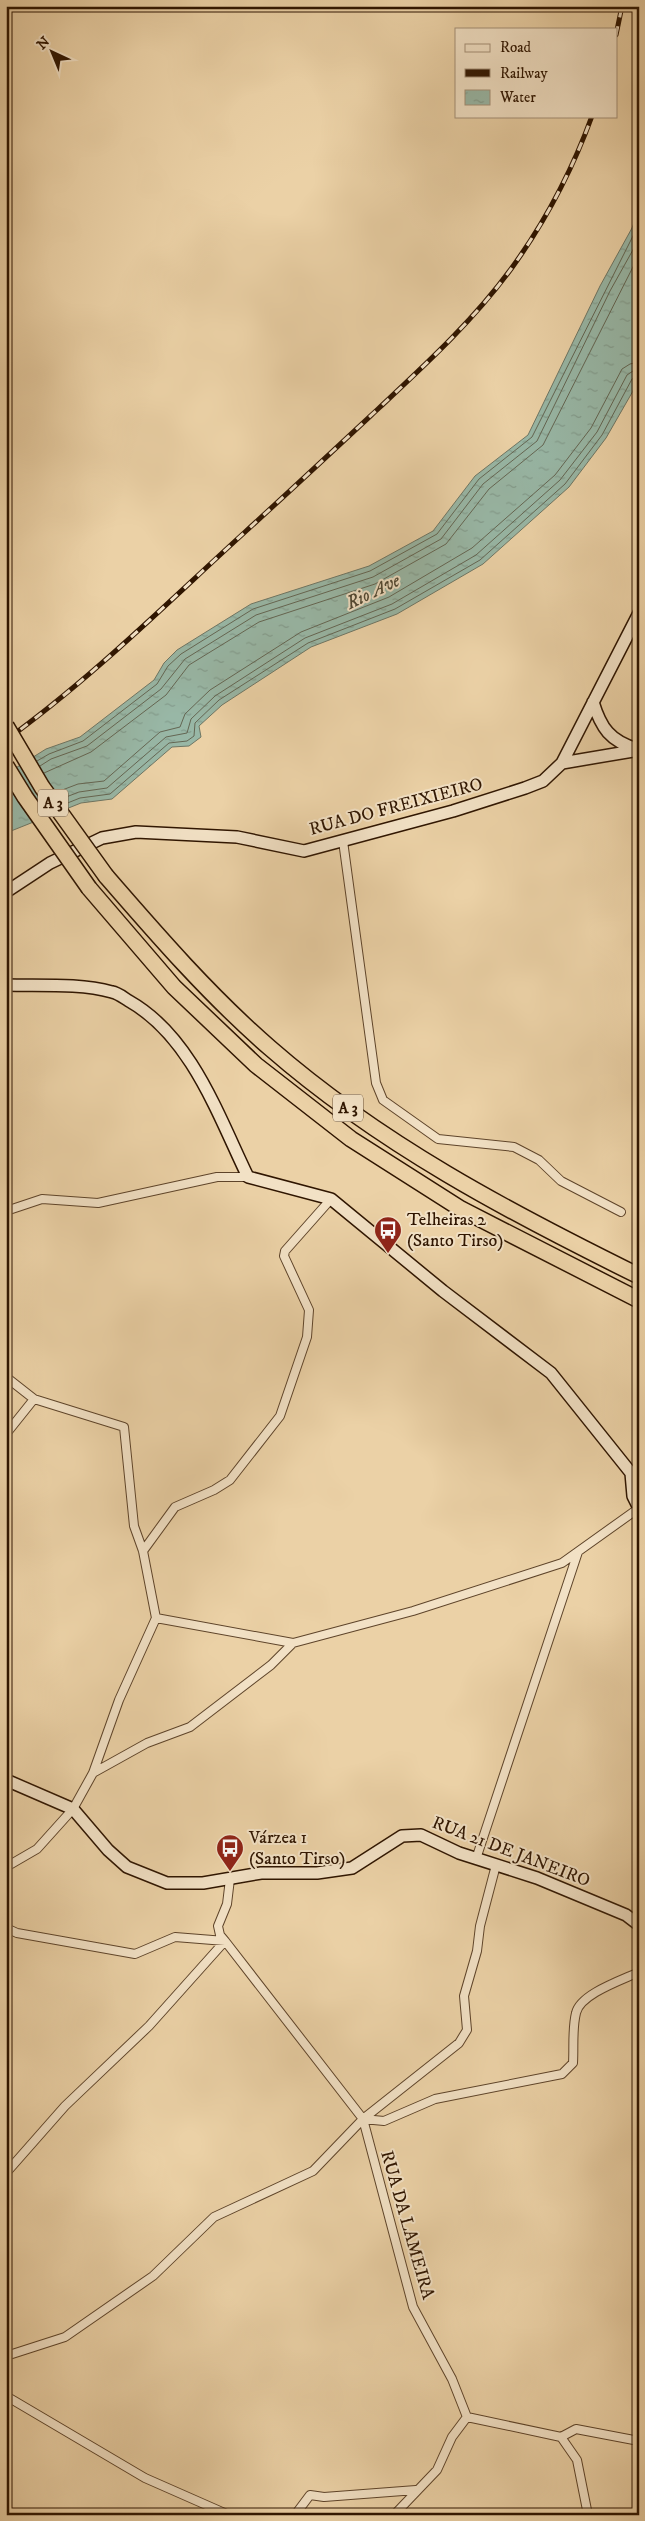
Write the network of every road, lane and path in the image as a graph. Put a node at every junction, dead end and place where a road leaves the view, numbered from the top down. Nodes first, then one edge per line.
1 (639, 613) edge
2 (594, 702) junction
3 (6, 726) edge
4 (639, 749) edge
5 (562, 763) junction
6 (6, 766) edge
7 (343, 841) junction
8 (6, 892) edge
9 (6, 984) edge
10 (248, 1177) junction
11 (331, 1199) junction
12 (6, 1211) edge
13 (621, 1212) dead end
14 (639, 1276) edge
15 (639, 1300) edge
16 (6, 1377) edge
17 (34, 1399) junction
18 (6, 1434) edge
19 (639, 1508) edge
20 (143, 1551) junction
21 (578, 1552) junction
22 (156, 1618) junction
23 (293, 1643) junction
24 (93, 1773) junction
25 (6, 1780) edge
26 (73, 1809) junction
27 (476, 1859) junction
28 (496, 1865) junction
29 (6, 1867) edge
30 (230, 1879) junction
31 (639, 1925) edge
32 (6, 1928) edge
33 (226, 1942) junction
34 (639, 1972) edge
35 (363, 2119) junction
36 (6, 2173) edge
37 (6, 2356) edge
38 (6, 2396) edge
39 (467, 2417) junction
40 (562, 2437) junction
41 (639, 2441) edge
42 (416, 2490) junction
43 (229, 2515) edge
44 (295, 2515) edge
45 (394, 2515) edge
46 (588, 2515) edge

1 - 2 street, RUA DO FREIXIEIRO
2 - 4 street
2 - 5 street, RUA DO FREIXIEIRO
3 - 14 highway, A 3, bridge
4 - 5 street
5 - 7 street, RUA DO FREIXIEIRO
6 - 15 highway, A 3, bridge
7 - 8 street, RUA DO FREIXIEIRO
7 - 13 street
9 - 10 street
10 - 11 street
10 - 12 street
11 - 19 street
11 - 20 street
16 - 17 street
17 - 18 street
17 - 20 street
19 - 21 street
20 - 22 street
21 - 23 street
21 - 27 street
22 - 23 street
22 - 24 street
23 - 24 street
24 - 26 street
25 - 26 street
26 - 29 street
26 - 30 street, RUA 21 DE JANEIRO
27 - 28 street, RUA 21 DE JANEIRO
27 - 30 street, RUA 21 DE JANEIRO
28 - 31 street, RUA 21 DE JANEIRO
28 - 35 street
30 - 33 street
32 - 33 street
33 - 35 street
33 - 36 street
34 - 35 street
35 - 37 street
35 - 39 street, RUA DA LAMEIRA
38 - 43 street
39 - 40 street
39 - 42 street
40 - 41 street
40 - 46 street
42 - 44 street
42 - 45 street

